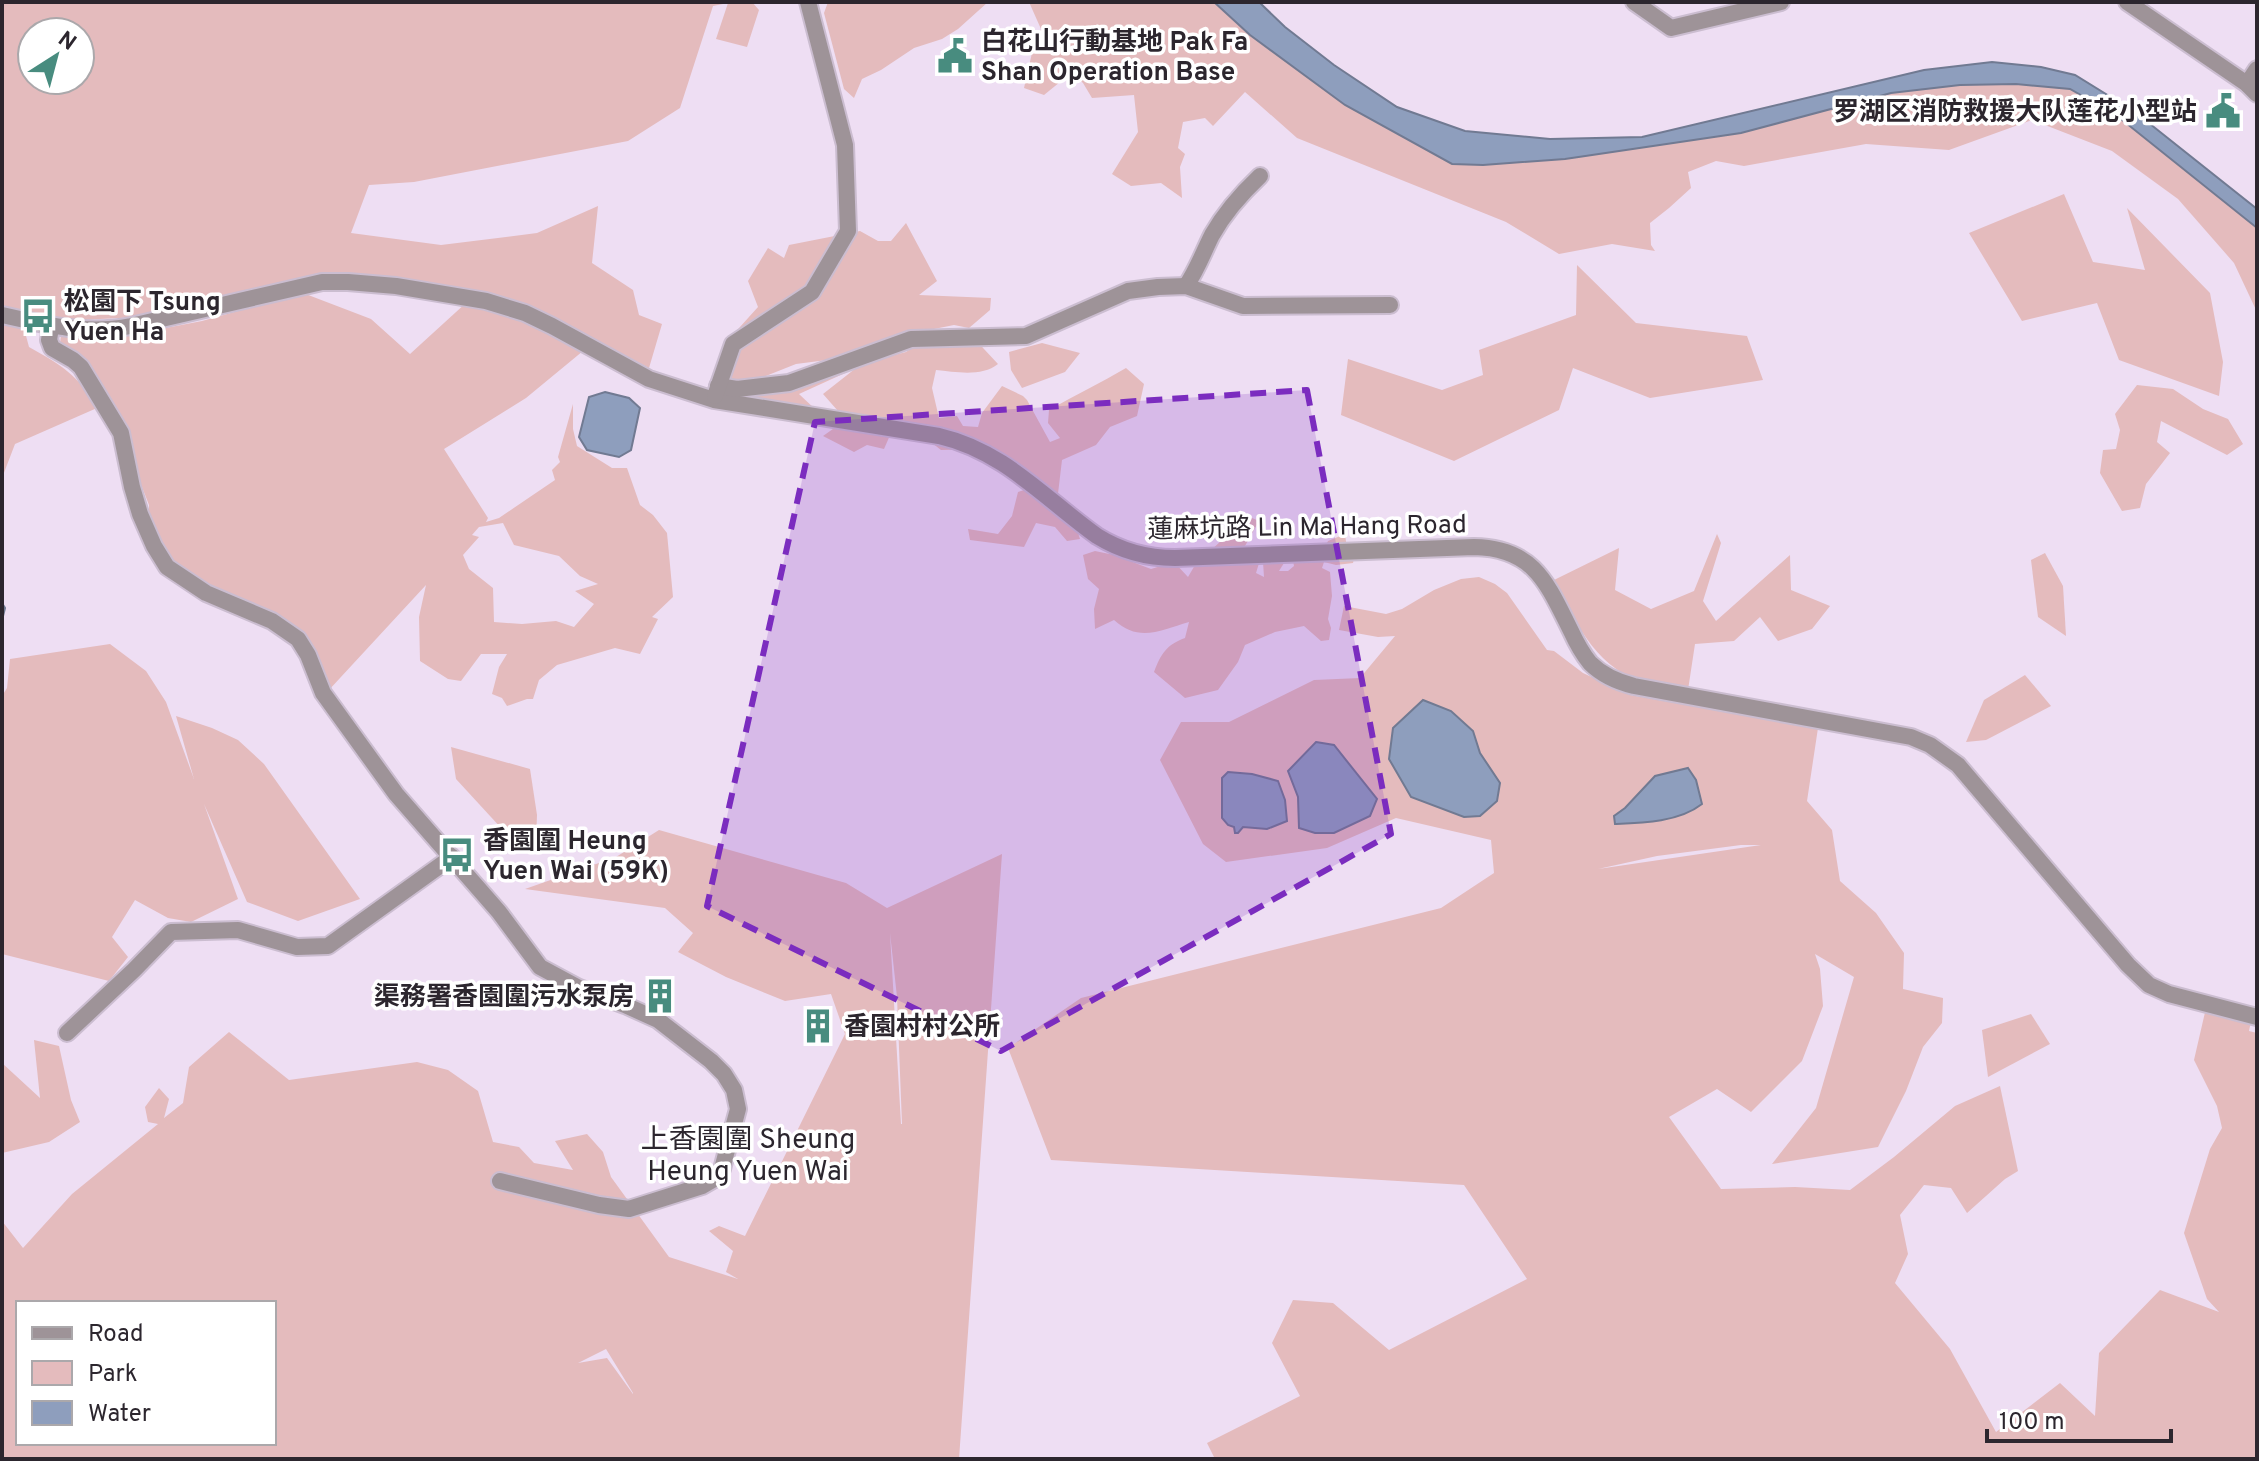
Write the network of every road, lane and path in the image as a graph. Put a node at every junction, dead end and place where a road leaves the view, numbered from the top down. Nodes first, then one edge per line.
1 (808, 2) edge
2 (1634, 2) edge
3 (1781, 2) edge
4 (2127, 2) edge
5 (2257, 69) edge
6 (2252, 89) edge
7 (1260, 176) dead end
8 (1186, 286) junction
9 (1390, 305) dead end
10 (2, 315) edge
11 (51, 327) junction
12 (716, 393) junction
13 (452, 857) junction
14 (2257, 1017) edge
15 (67, 1033) dead end
16 (500, 1181) dead end

1 - 12 street
2 - 3 street
4 - 6 street
5 - 6 street
7 - 8 street
8 - 9 street
8 - 12 street
10 - 11 street, 蓮麻坑路 Lin Ma Hang Road
11 - 12 street, 蓮麻坑路 Lin Ma Hang Road
11 - 13 street
12 - 14 street, 蓮麻坑路 Lin Ma Hang Road
13 - 15 street
13 - 16 street

